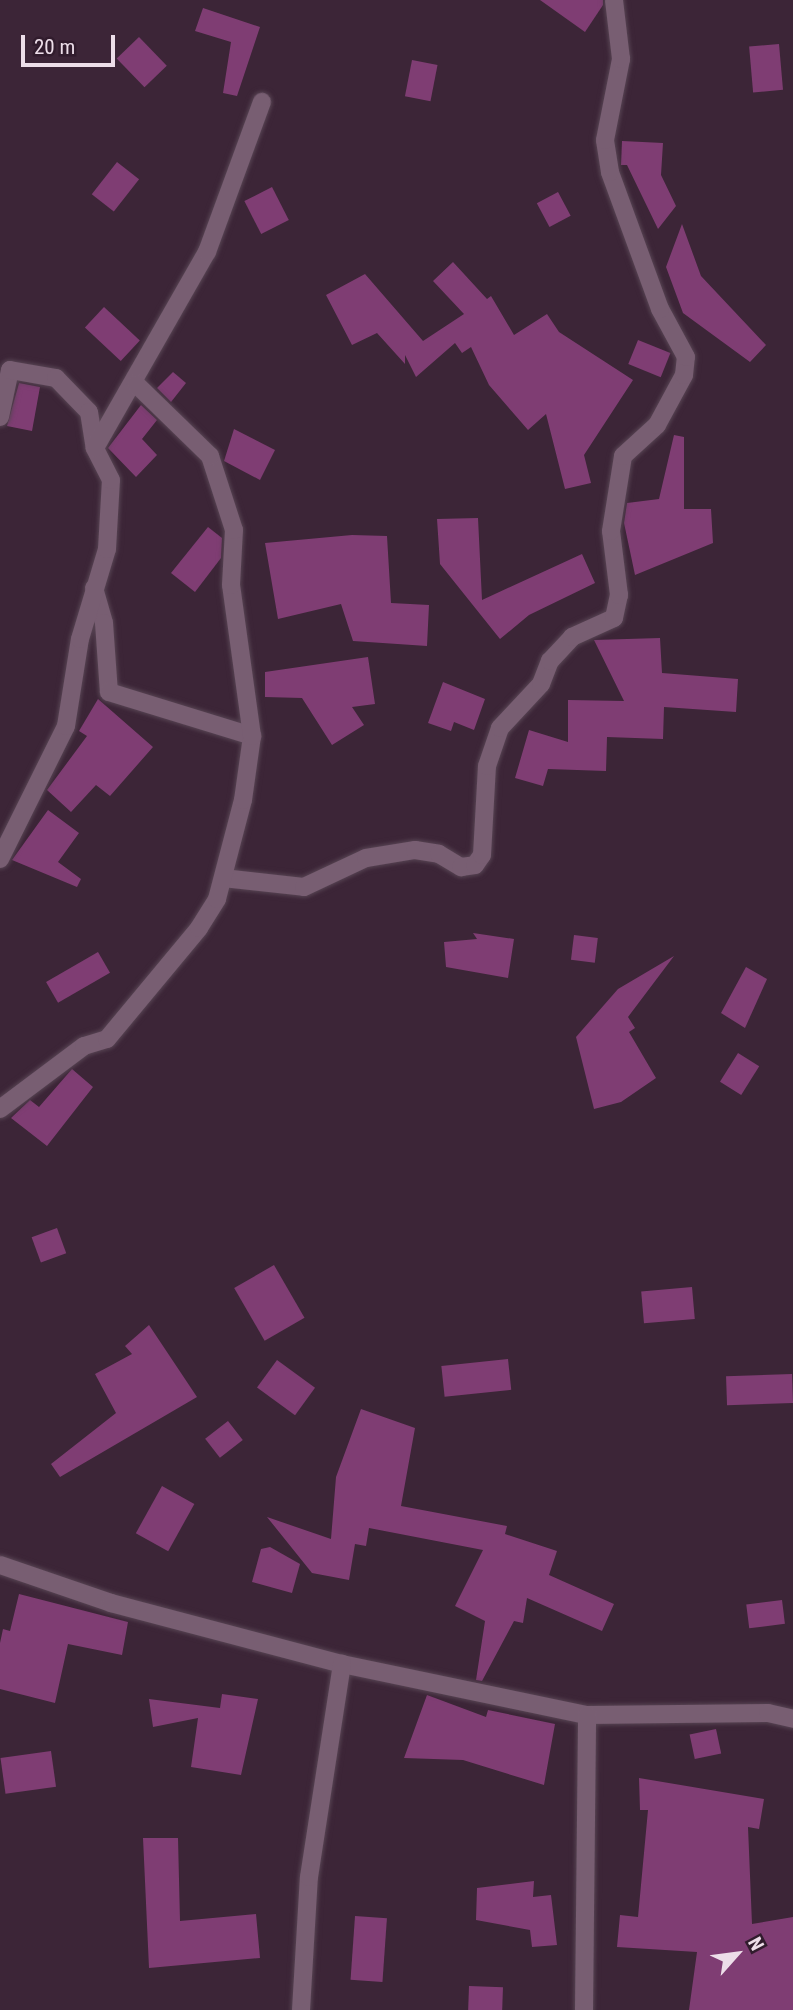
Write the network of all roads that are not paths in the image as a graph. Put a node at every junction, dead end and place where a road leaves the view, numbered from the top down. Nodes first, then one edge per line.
1 (614, 0) edge
2 (262, 102) dead end
3 (136, 384) junction
4 (0, 417) edge
5 (95, 447) junction
6 (94, 588) junction
7 (252, 736) junction
8 (0, 859) edge
9 (223, 878) junction
10 (0, 1109) edge
11 (0, 1565) edge
12 (342, 1664) junction
13 (587, 1715) junction
14 (793, 1719) edge
15 (301, 2010) edge
16 (584, 2010) edge

1 - 9 street
2 - 3 street
3 - 5 street
3 - 7 street
4 - 5 street
5 - 6 street
6 - 7 street
6 - 8 street
7 - 9 street
9 - 10 street
11 - 12 street
12 - 13 street
12 - 15 street
13 - 14 street
13 - 16 street

